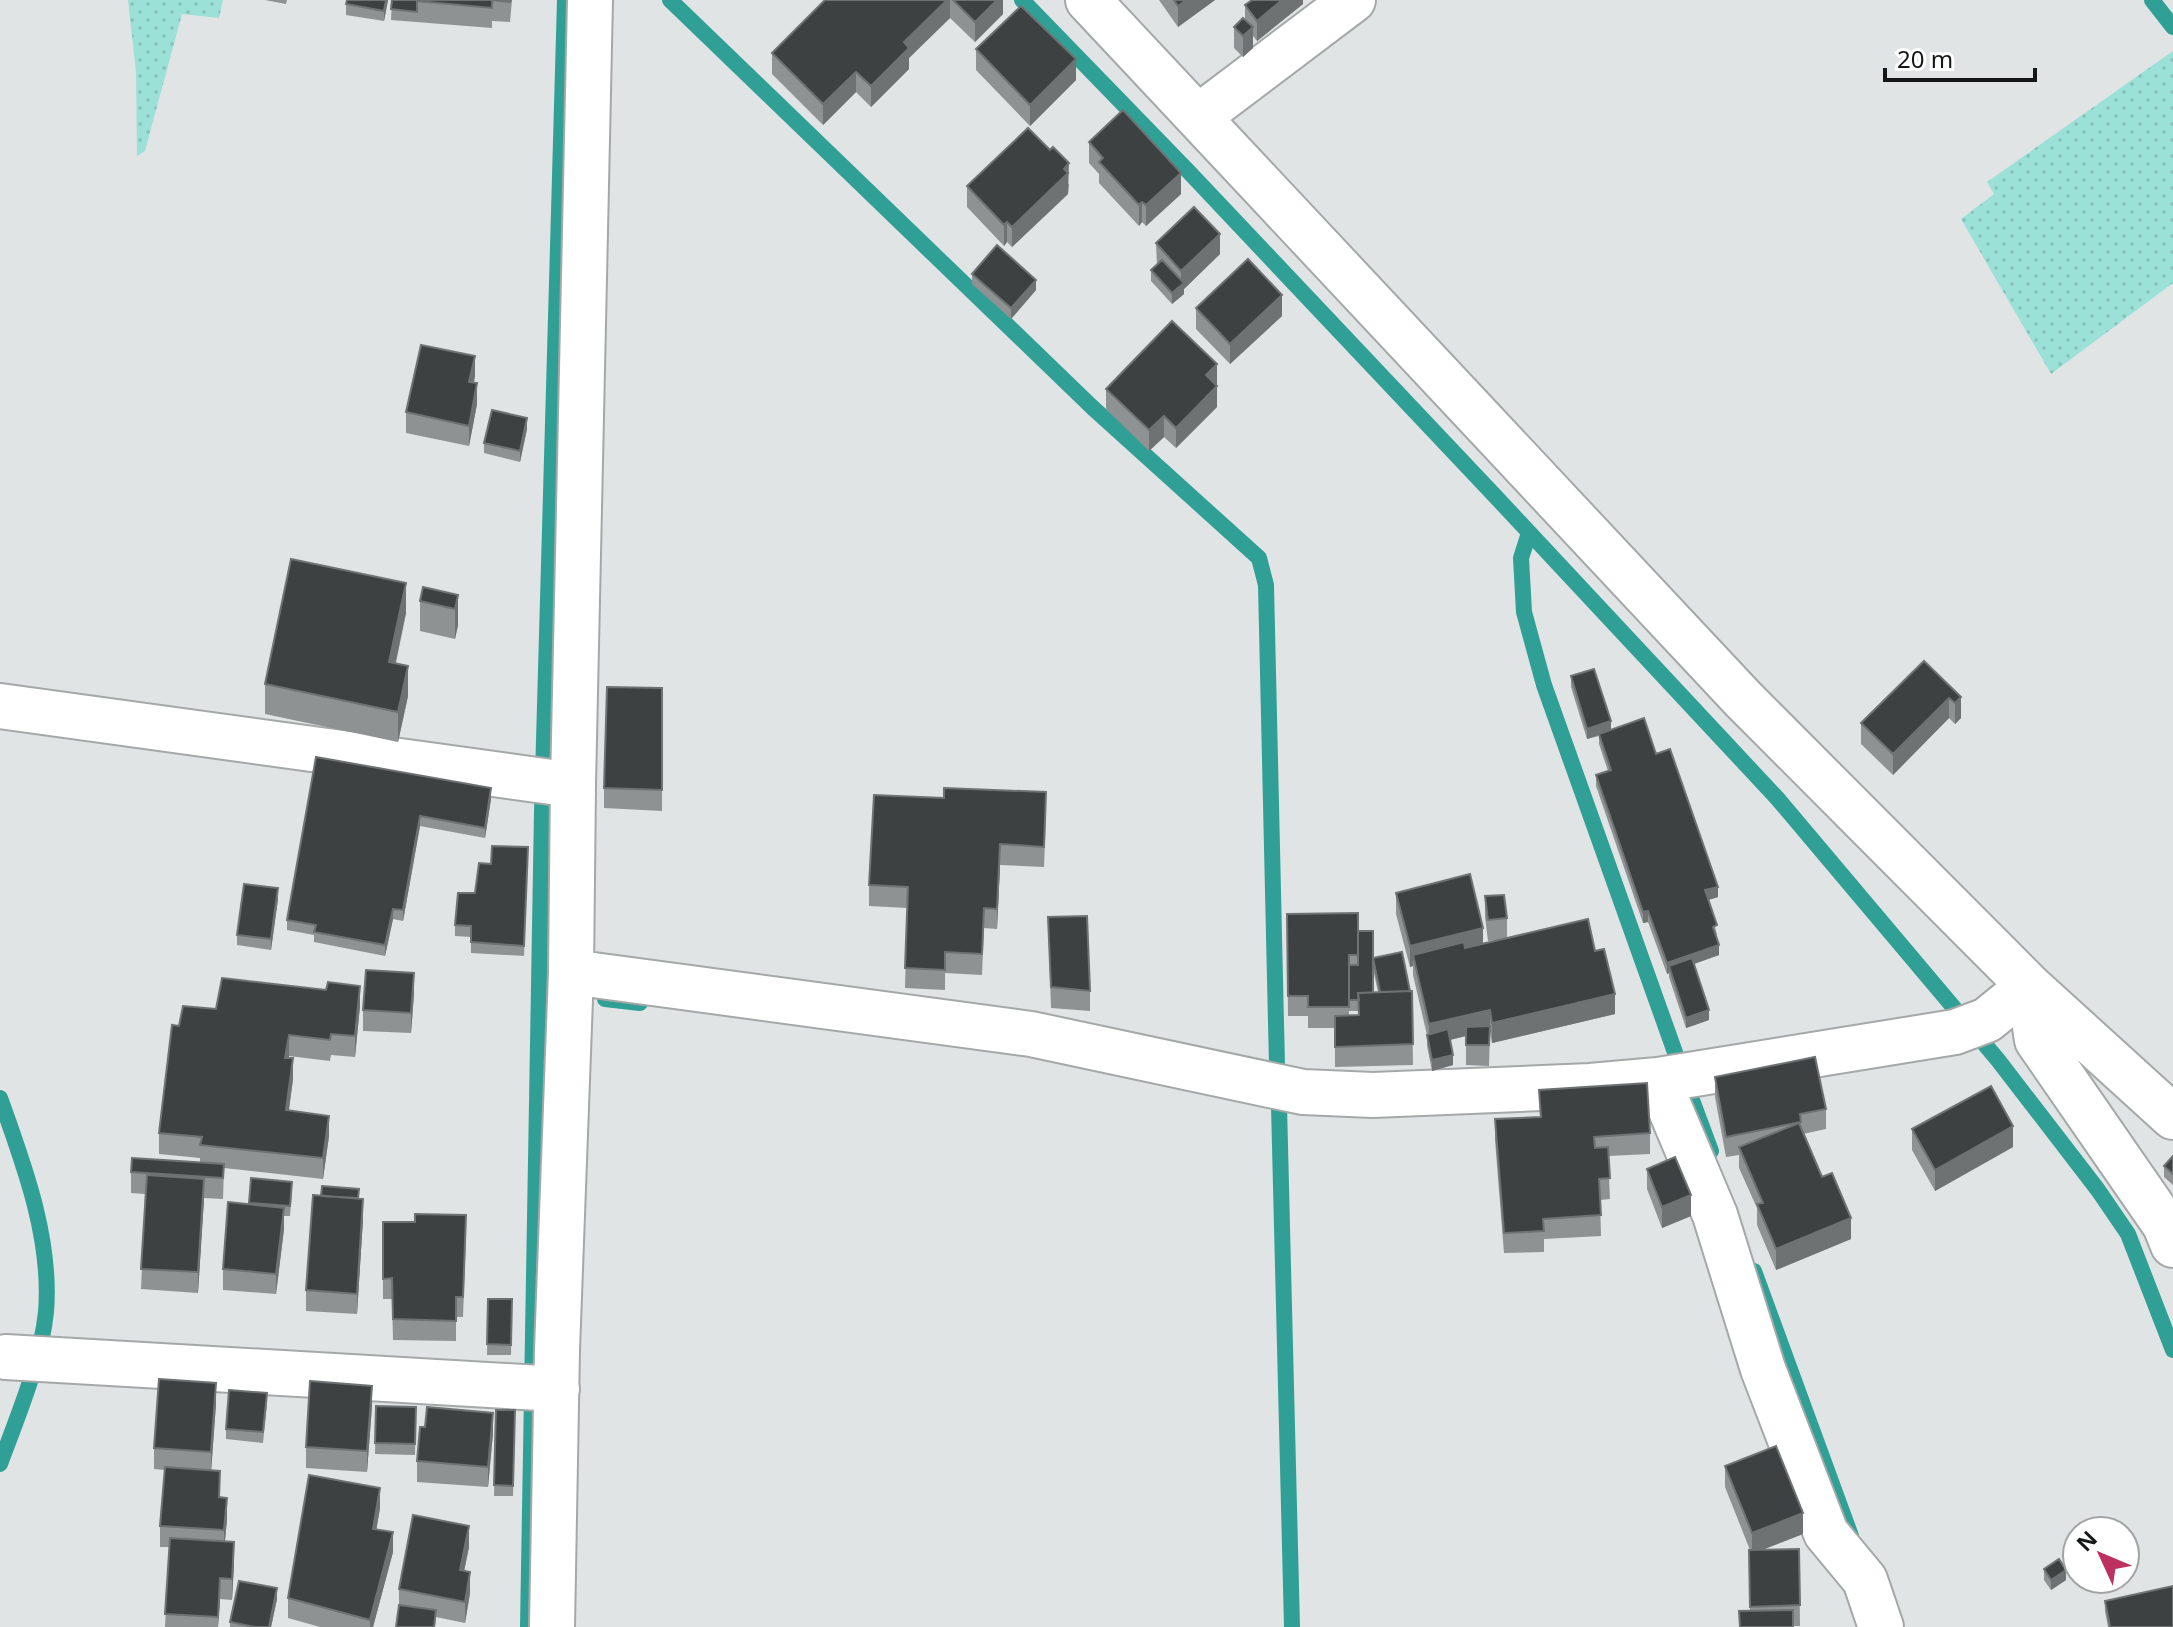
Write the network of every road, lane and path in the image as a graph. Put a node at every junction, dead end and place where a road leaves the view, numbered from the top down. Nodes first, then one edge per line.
1 (590, 0) edge
2 (1088, 0) edge
3 (1353, 0) edge
4 (1198, 117) junction
5 (0, 706) edge
6 (552, 782) junction
7 (571, 972) junction
8 (2029, 986) junction
9 (1658, 1080) junction
10 (2173, 1117) edge
11 (2173, 1245) edge
12 (25, 1358) dead end
13 (539, 1388) junction
14 (552, 1627) edge
15 (1881, 1627) edge

1 - 6 street
2 - 4 street
3 - 4 street
4 - 8 street
5 - 6 street
6 - 7 street
7 - 9 street
7 - 13 street
8 - 9 street
8 - 10 street
8 - 11 street
9 - 15 street
12 - 13 street
13 - 14 street

